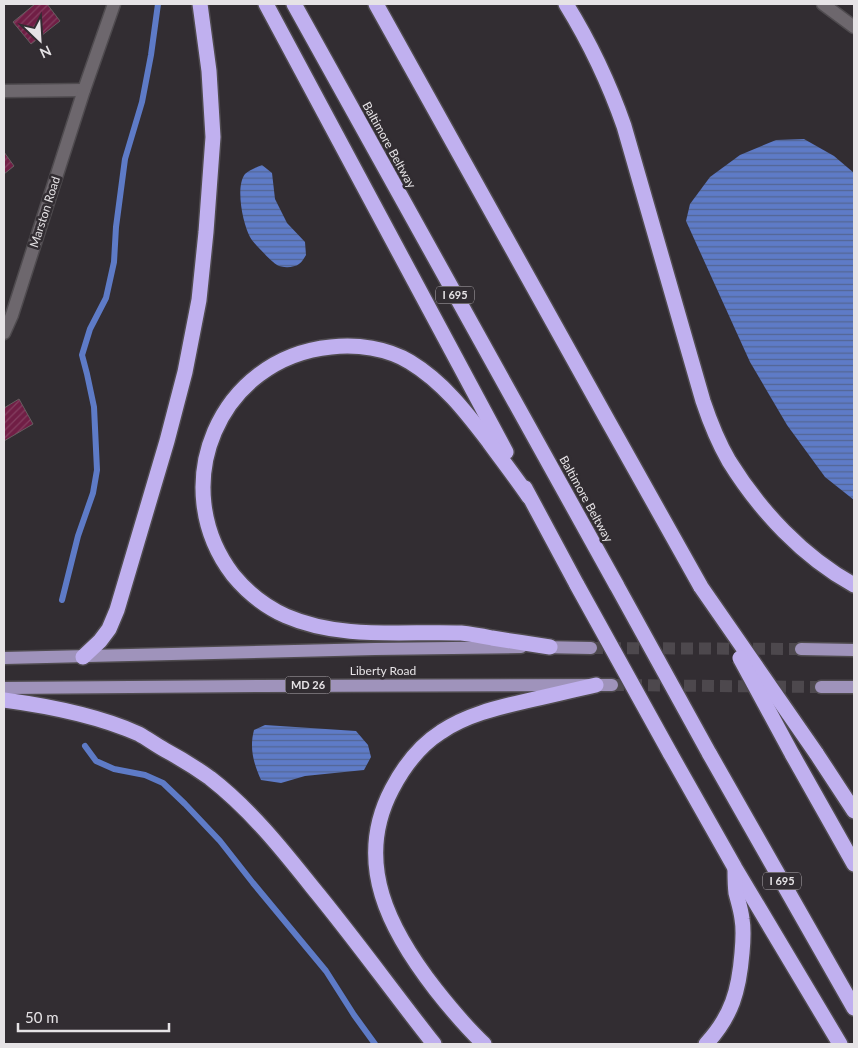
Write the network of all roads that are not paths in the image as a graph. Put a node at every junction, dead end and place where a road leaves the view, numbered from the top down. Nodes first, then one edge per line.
1 (114, 4) edge
2 (200, 4) edge
3 (266, 4) edge
4 (294, 4) edge
5 (376, 4) edge
6 (566, 4) edge
7 (823, 4) edge
8 (854, 27) edge
9 (84, 90) junction
10 (4, 91) edge
11 (4, 333) edge
12 (529, 497) junction
13 (854, 585) edge
14 (701, 587) junction
15 (550, 647) junction
16 (591, 648) tunnel mouth
17 (801, 649) tunnel mouth
18 (854, 650) edge
19 (83, 657) junction
20 (4, 658) edge
21 (596, 685) junction
22 (612, 685) tunnel mouth
23 (821, 687) tunnel mouth
24 (854, 687) edge
25 (4, 688) edge
26 (4, 700) edge
27 (854, 812) edge
28 (854, 864) edge
29 (735, 868) junction
30 (854, 1008) edge
31 (434, 1044) edge
32 (484, 1044) edge
33 (706, 1044) edge
34 (840, 1044) edge

1 - 9 street, Marston Road
2 - 19 highway
3 - 12 highway
4 - 30 highway, Baltimore Beltway / I 695, bridge
5 - 14 highway
6 - 13 highway
7 - 8 street
9 - 10 street
9 - 11 street, Marston Road
12 - 15 highway
12 - 29 highway, bridge
14 - 27 highway, bridge
14 - 28 highway, bridge
15 - 16 main road, Liberty Road
15 - 19 main road, Liberty Road
17 - 18 main road
19 - 20 main road, Liberty Road
21 - 22 main road, Liberty Road / MD 26
21 - 25 main road, Liberty Road / MD 26
21 - 32 highway
23 - 24 main road
26 - 31 highway
29 - 33 highway
29 - 34 highway

